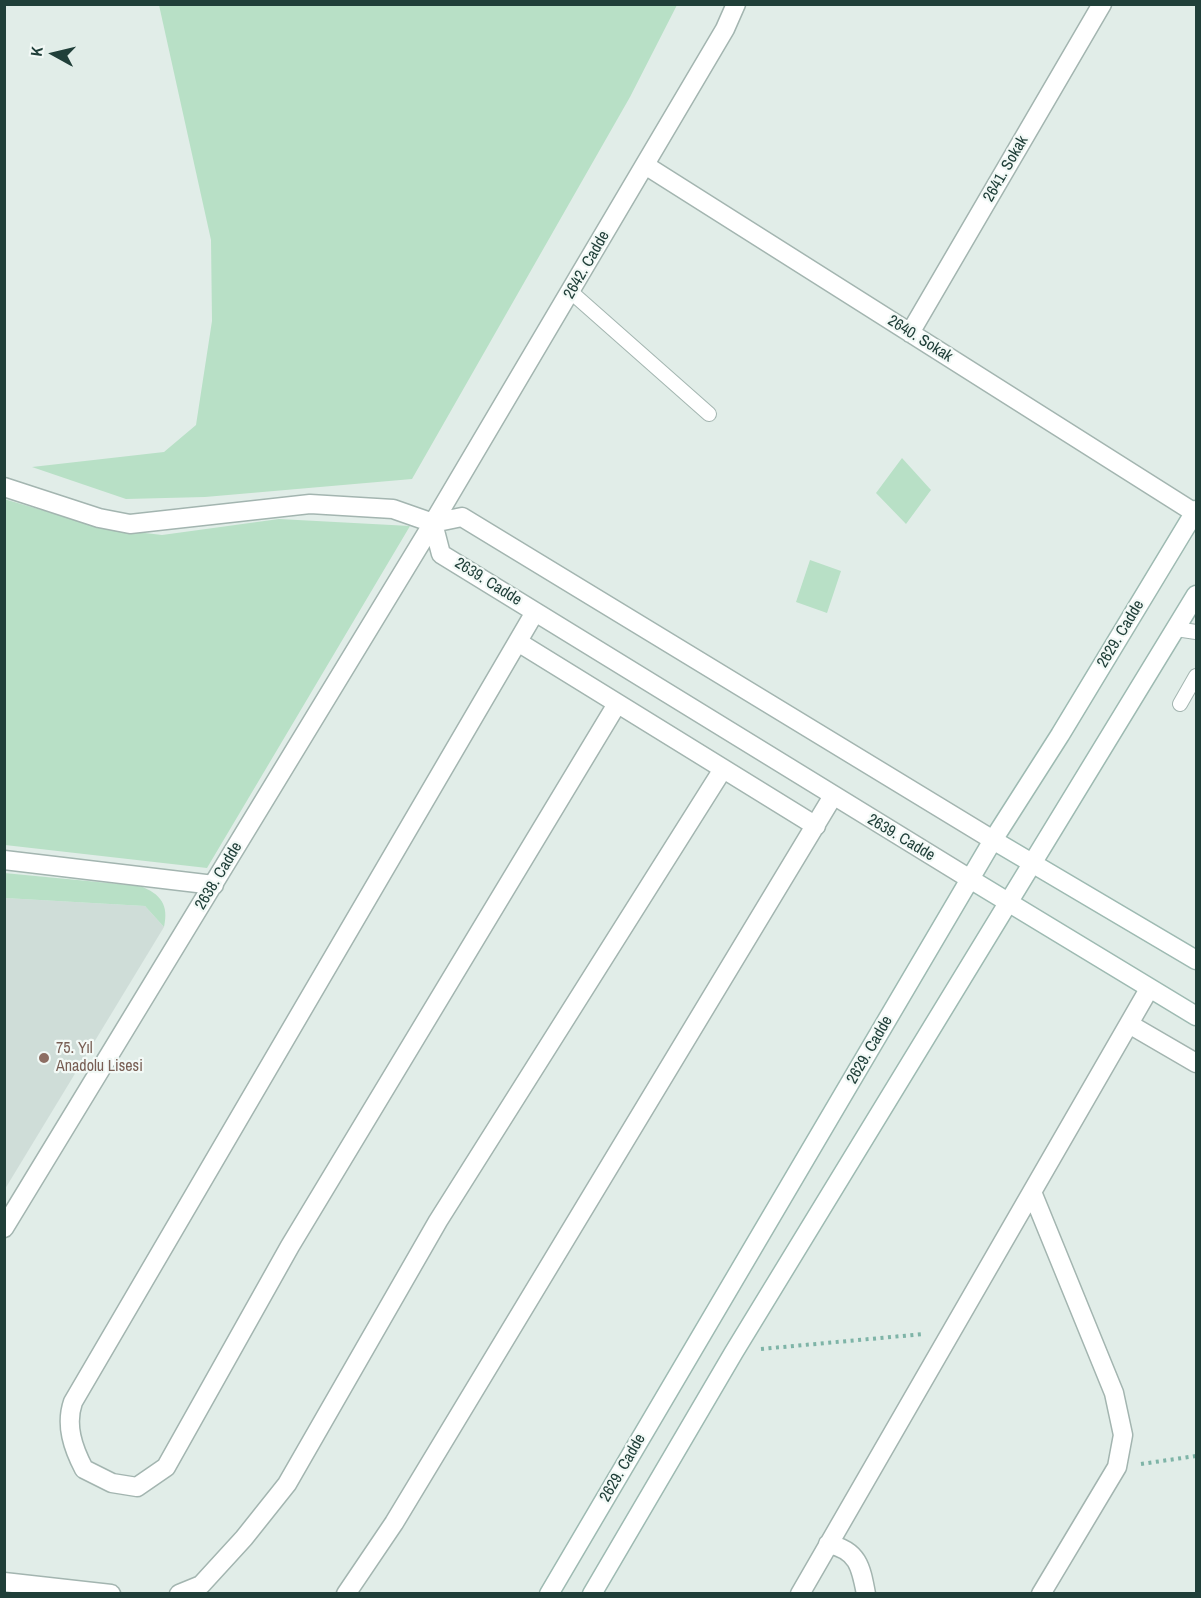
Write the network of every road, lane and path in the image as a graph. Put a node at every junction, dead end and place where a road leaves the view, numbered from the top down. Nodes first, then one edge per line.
1 (736, 4) edge
2 (1102, 4) edge
3 (645, 165) junction
4 (571, 292) junction
5 (910, 333) junction
6 (709, 414) dead end
7 (4, 486) edge
8 (1196, 511) edge
9 (433, 523) junction
10 (1197, 595) edge
11 (536, 612) junction
12 (1176, 629) junction
13 (1197, 632) edge
14 (518, 642) junction
15 (1197, 676) edge
16 (617, 704) junction
17 (1180, 704) dead end
18 (723, 769) junction
19 (833, 796) junction
20 (816, 826) junction
21 (993, 840) junction
22 (4, 860) edge
23 (1034, 864) junction
24 (970, 879) junction
25 (214, 885) junction
26 (1009, 903) junction
27 (1197, 960) edge
28 (1149, 989) junction
29 (1197, 1016) edge
30 (1129, 1024) junction
31 (1197, 1063) edge
32 (1032, 1192) junction
33 (4, 1228) edge
34 (951, 1331) junction
35 (734, 1352) junction
36 (1197, 1456) edge
37 (1118, 1467) junction
38 (828, 1544) junction
39 (4, 1582) edge
40 (111, 1593) edge
41 (179, 1593) edge
42 (346, 1593) edge
43 (549, 1593) edge
44 (592, 1593) edge
45 (800, 1593) edge
46 (866, 1593) edge
47 (1041, 1593) edge

1 - 3 street, 2642. Cadde
2 - 5 street, 2641. Sokak
3 - 4 street, 2642. Cadde
3 - 5 street, 2640. Sokak
4 - 6 lane
4 - 9 street, 2642. Cadde
5 - 8 street, 2640. Sokak
7 - 9 street
8 - 21 street, 2629. Cadde
9 - 11 street, 2639. Cadde
9 - 21 street
9 - 25 street, 2638. Cadde
10 - 12 street
11 - 14 street
11 - 19 street, 2639. Cadde
12 - 13 lane
12 - 23 street
14 - 16 street
14 - 16 street
15 - 17 lane
16 - 18 street
18 - 20 street
18 - 41 street
19 - 20 street
19 - 24 street, 2639. Cadde
20 - 42 street
21 - 23 street
21 - 24 street, 2629. Cadde
22 - 25 street
23 - 26 street
23 - 27 street
24 - 26 street, 2639. Cadde
24 - 43 street, 2629. Cadde
25 - 33 street, 2638. Cadde
26 - 28 street, 2639. Cadde
26 - 35 street
28 - 29 street, 2639. Cadde
28 - 30 street
30 - 31 street
30 - 32 street
32 - 34 street
32 - 37 street
34 - 35 path
34 - 38 street
35 - 44 street
36 - 37 path
37 - 47 street
38 - 45 street
38 - 46 street
39 - 40 street

